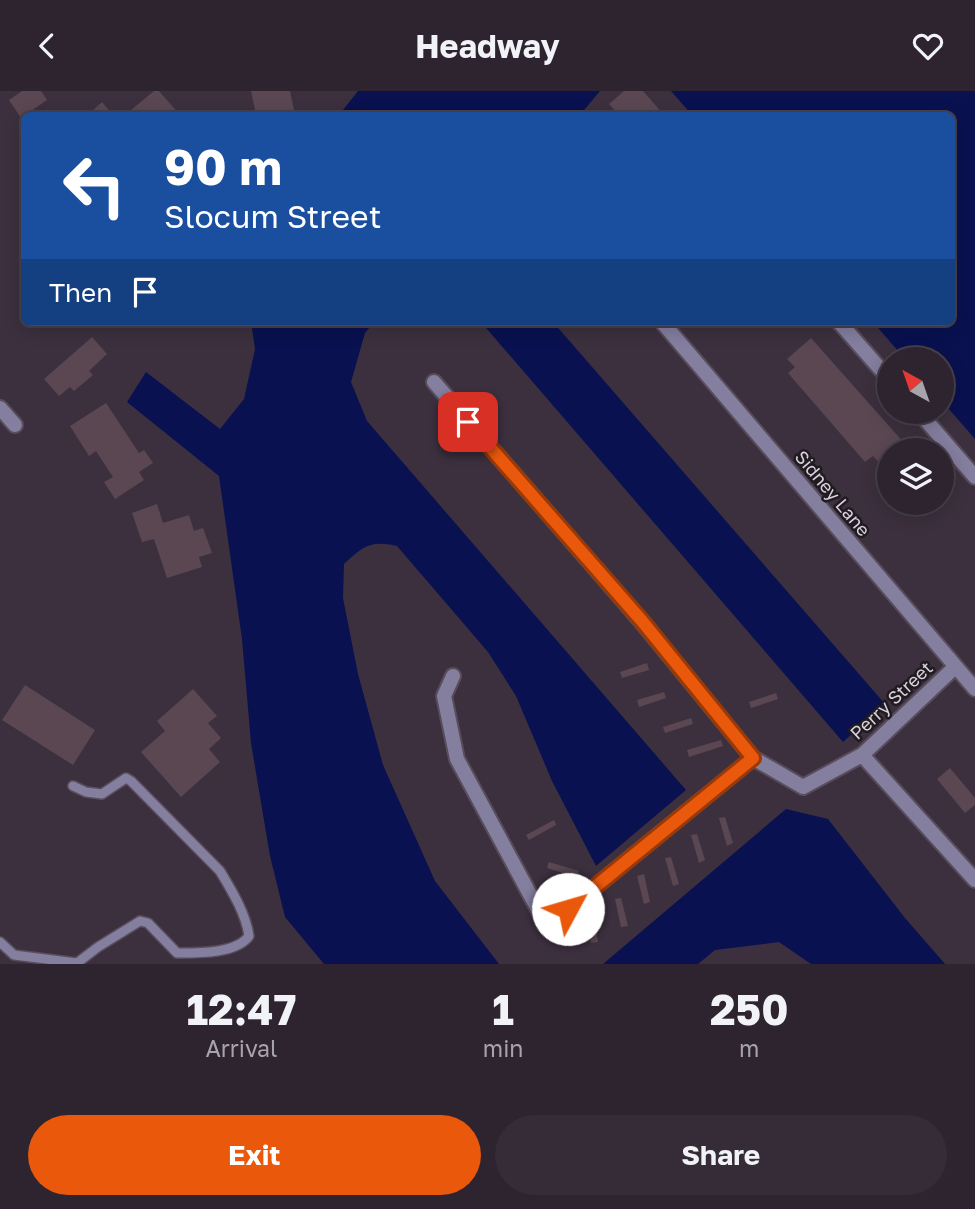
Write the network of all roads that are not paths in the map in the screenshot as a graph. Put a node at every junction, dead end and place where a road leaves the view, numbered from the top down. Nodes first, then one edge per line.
1 (665, 326) edge
2 (843, 326) edge
3 (877, 365) edge
4 (433, 382) dead end
5 (0, 408) edge
6 (929, 424) edge
7 (15, 425) dead end
8 (975, 477) edge
9 (955, 667) junction
10 (453, 676) dead end
11 (975, 689) edge
12 (862, 755) junction
13 (753, 758) junction
14 (73, 786) dead end
15 (975, 880) edge
16 (0, 942) edge

1 - 9 street, Sidney Lane
2 - 3 street
4 - 13 street
5 - 7 street
6 - 8 street
9 - 11 street, Sidney Lane
9 - 12 street, Perry Street
10 - 13 street
12 - 13 street, Perry Street
12 - 15 street
14 - 16 lane

